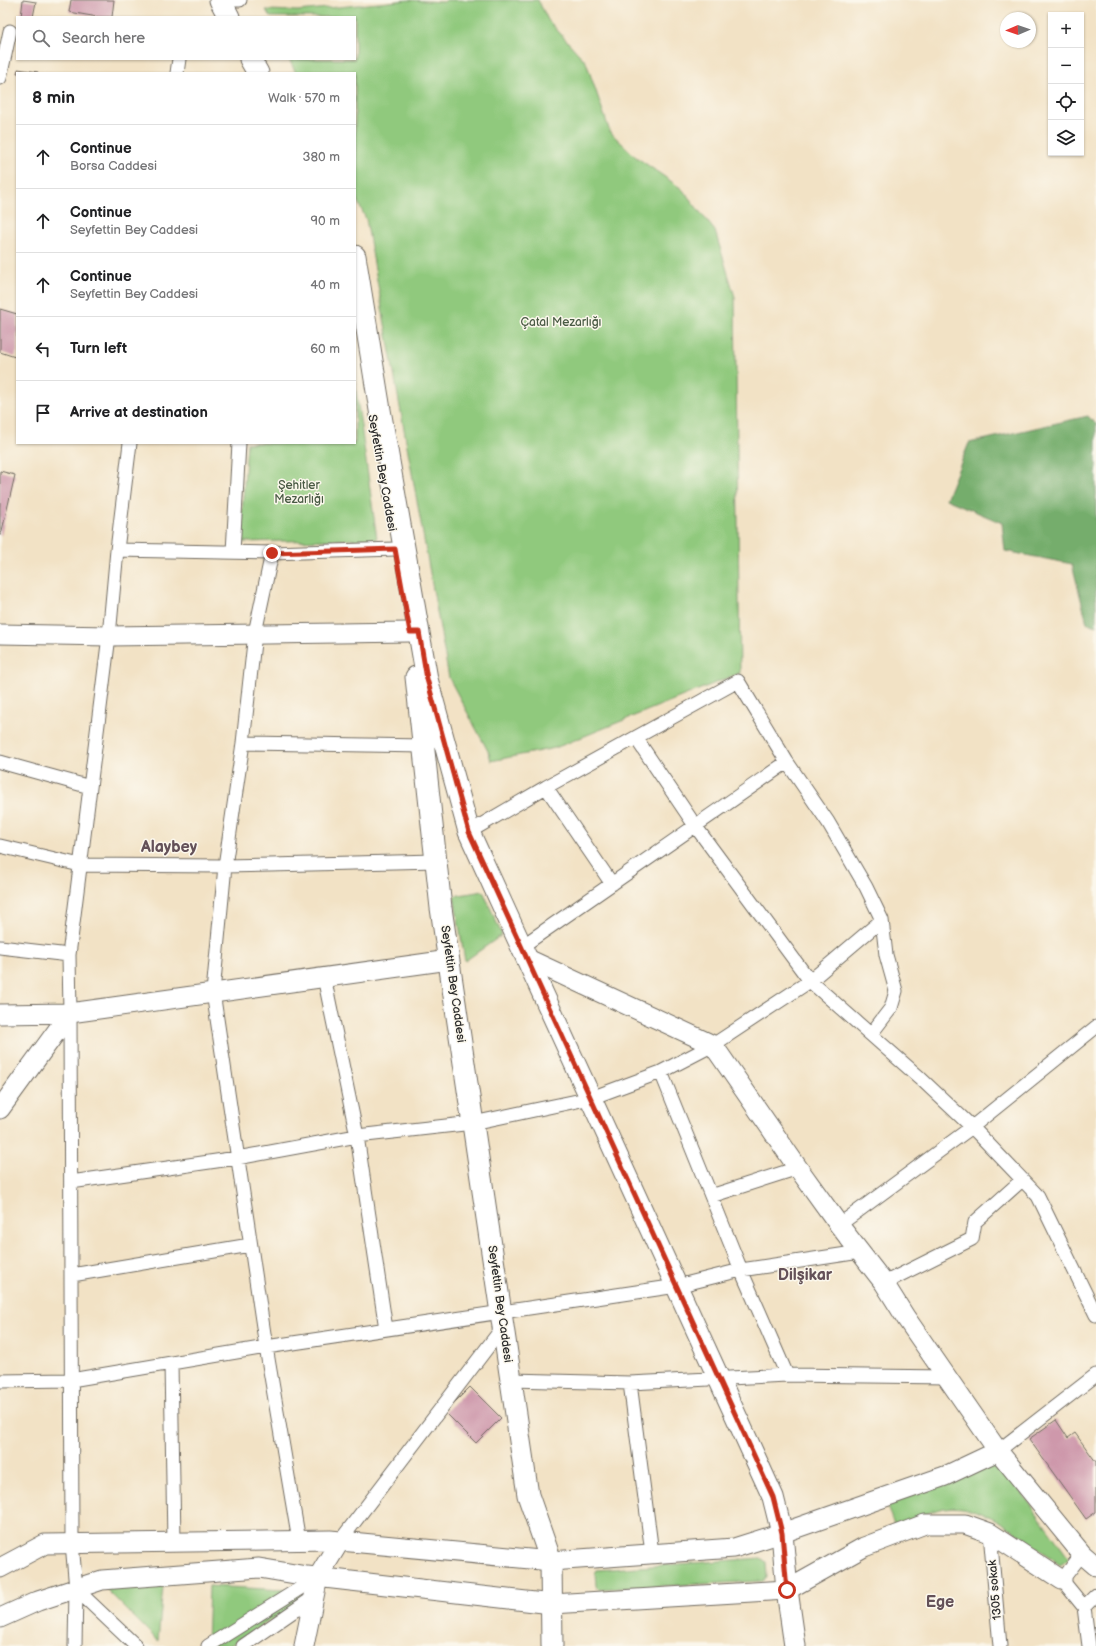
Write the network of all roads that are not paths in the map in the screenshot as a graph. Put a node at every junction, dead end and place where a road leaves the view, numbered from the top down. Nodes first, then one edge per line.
1 (220, 0) edge
2 (235, 0) edge
3 (240, 0) edge
4 (228, 16) edge
5 (243, 16) edge
6 (9, 30) edge
7 (179, 60) edge
8 (251, 60) edge
9 (264, 60) edge
10 (177, 72) edge
11 (257, 72) edge
12 (270, 72) edge
13 (0, 78) edge
14 (356, 262) edge
15 (356, 325) edge
16 (130, 444) edge
17 (240, 444) edge
18 (399, 548) junction
19 (117, 550) junction
20 (233, 552) junction
21 (272, 553) junction
22 (414, 632) junction
23 (255, 633) junction
24 (0, 634) edge
25 (109, 636) junction
26 (636, 738) junction
27 (444, 739) junction
28 (243, 743) junction
29 (424, 746) junction
30 (0, 762) edge
31 (788, 762) junction
32 (90, 787) junction
33 (546, 787) junction
34 (696, 826) junction
35 (469, 832) junction
36 (0, 846) edge
37 (435, 851) junction
38 (80, 866) junction
39 (225, 866) junction
40 (612, 884) junction
41 (882, 920) junction
42 (0, 947) edge
43 (524, 953) junction
44 (69, 955) junction
45 (449, 960) junction
46 (324, 977) junction
47 (810, 981) junction
48 (213, 992) junction
49 (70, 1013) junction
50 (0, 1014) edge
51 (1096, 1027) edge
52 (870, 1034) junction
53 (713, 1045) junction
54 (661, 1072) junction
55 (591, 1098) junction
56 (0, 1109) edge
57 (473, 1123) junction
58 (972, 1127) junction
59 (358, 1136) junction
60 (237, 1158) junction
61 (798, 1168) junction
62 (1022, 1180) junction
63 (71, 1182) junction
64 (712, 1196) junction
65 (839, 1225) junction
66 (250, 1245) junction
67 (860, 1252) junction
68 (741, 1270) junction
69 (72, 1275) junction
70 (884, 1283) junction
71 (677, 1286) junction
72 (1096, 1315) edge
73 (502, 1319) junction
74 (386, 1329) junction
75 (266, 1347) junction
76 (171, 1363) junction
77 (1096, 1374) edge
78 (787, 1375) junction
79 (948, 1377) junction
80 (719, 1379) junction
81 (71, 1380) junction
82 (511, 1380) junction
83 (0, 1381) edge
84 (630, 1383) junction
85 (998, 1451) junction
86 (782, 1533) junction
87 (990, 1534) junction
88 (299, 1540) junction
89 (340, 1541) junction
90 (174, 1542) junction
91 (72, 1543) junction
92 (652, 1553) junction
93 (1082, 1554) junction
94 (551, 1561) junction
95 (1096, 1566) edge
96 (0, 1568) edge
97 (318, 1577) junction
98 (1062, 1580) junction
99 (76, 1589) junction
100 (787, 1590) junction
101 (1096, 1594) edge
102 (314, 1597) junction
103 (552, 1604) junction
104 (1084, 1607) junction
105 (0, 1618) edge
106 (75, 1646) edge
107 (136, 1646) edge
108 (209, 1646) edge
109 (223, 1646) edge
110 (243, 1646) edge
111 (304, 1646) edge
112 (552, 1646) edge
113 (795, 1646) edge
114 (1000, 1646) edge
115 (1089, 1646) edge

1 - 4 main road
2 - 3 street
2 - 5 main road
6 - 13 street
7 - 10 street
8 - 11 main road
9 - 12 main road
14 - 18 main road, Seyfettin Bey Caddesi
15 - 18 main road, Seyfettin Bey Caddesi
16 - 19 street
17 - 20 street
18 - 21 street
18 - 22 main road, Seyfettin Bey Caddesi
19 - 20 street
19 - 25 street
20 - 21 street
21 - 23 street
22 - 23 street
22 - 27 main road, Seyfettin Bey Caddesi
22 - 29 main road, Seyfettin Bey Caddesi
23 - 25 street
23 - 28 street
24 - 25 street
25 - 32 street
26 - 31 street
26 - 33 street
26 - 34 street
27 - 29 street
27 - 35 main road, Seyfettin Bey Caddesi
28 - 29 street
28 - 39 street
29 - 37 main road, Seyfettin Bey Caddesi
30 - 32 street
31 - 34 street
31 - 41 street
32 - 38 street
33 - 35 street
33 - 40 street
34 - 40 street
34 - 47 street
35 - 37 main road
35 - 43 main road, Seyfettin Bey Caddesi
36 - 38 street
37 - 39 street
37 - 45 main road, Seyfettin Bey Caddesi
38 - 39 street
38 - 44 street
39 - 48 street
40 - 43 street
41 - 47 street
41 - 52 street
42 - 44 street
43 - 53 street
43 - 55 main road, Seyfettin Bey Caddesi
44 - 49 street
45 - 46 street
45 - 57 main road, Seyfettin Bey Caddesi
46 - 48 street
46 - 59 street
47 - 52 street
47 - 53 street
48 - 49 street
48 - 60 street
49 - 50 street
49 - 56 street
49 - 63 street
51 - 58 street
52 - 58 street
53 - 54 street
53 - 61 street
54 - 55 street
54 - 64 street
55 - 57 street
55 - 71 main road, Seyfettin Bey Caddesi
57 - 59 street
57 - 73 main road, Seyfettin Bey Caddesi
58 - 62 street
58 - 65 street
59 - 60 street
59 - 74 street
60 - 63 street
60 - 66 street
61 - 64 street
61 - 65 street
62 - 70 street
62 - 72 street
63 - 69 street
64 - 68 street
65 - 67 street
66 - 69 street
66 - 75 street
67 - 68 street
67 - 70 street
68 - 71 street
68 - 78 street
69 - 81 street
70 - 79 street
71 - 73 street
71 - 80 main road, Seyfettin Bey Caddesi
73 - 74 street
73 - 82 main road, Seyfettin Bey Caddesi
73 - 89 street
74 - 75 street
75 - 76 street
75 - 88 street
76 - 81 street
76 - 90 street
77 - 85 street
78 - 79 street
78 - 80 street
79 - 85 street
80 - 84 street
80 - 86 main road, Seyfettin Bey Caddesi
81 - 83 street
81 - 91 street
82 - 84 street
82 - 94 main road, Seyfettin Bey Caddesi
84 - 92 street
85 - 86 street
85 - 93 street
86 - 92 street
86 - 100 main road, Seyfettin Bey Caddesi
87 - 98 street
87 - 100 street
87 - 114 street, 1305 sokak
88 - 89 street
88 - 90 street
89 - 94 street
89 - 97 street
90 - 91 street
91 - 96 street
91 - 99 street
92 - 94 street
93 - 95 street
93 - 98 street
94 - 103 main road, Seyfettin Bey Caddesi
97 - 99 street
97 - 102 street
97 - 103 street
97 - 108 street
98 - 104 street
99 - 105 street
99 - 106 street
99 - 107 street
100 - 103 street
100 - 113 main road, Seyfettin Bey Caddesi
101 - 104 street
102 - 110 street
102 - 111 street
103 - 112 main road, Seyfettin Bey Caddesi
104 - 115 street
108 - 109 street

